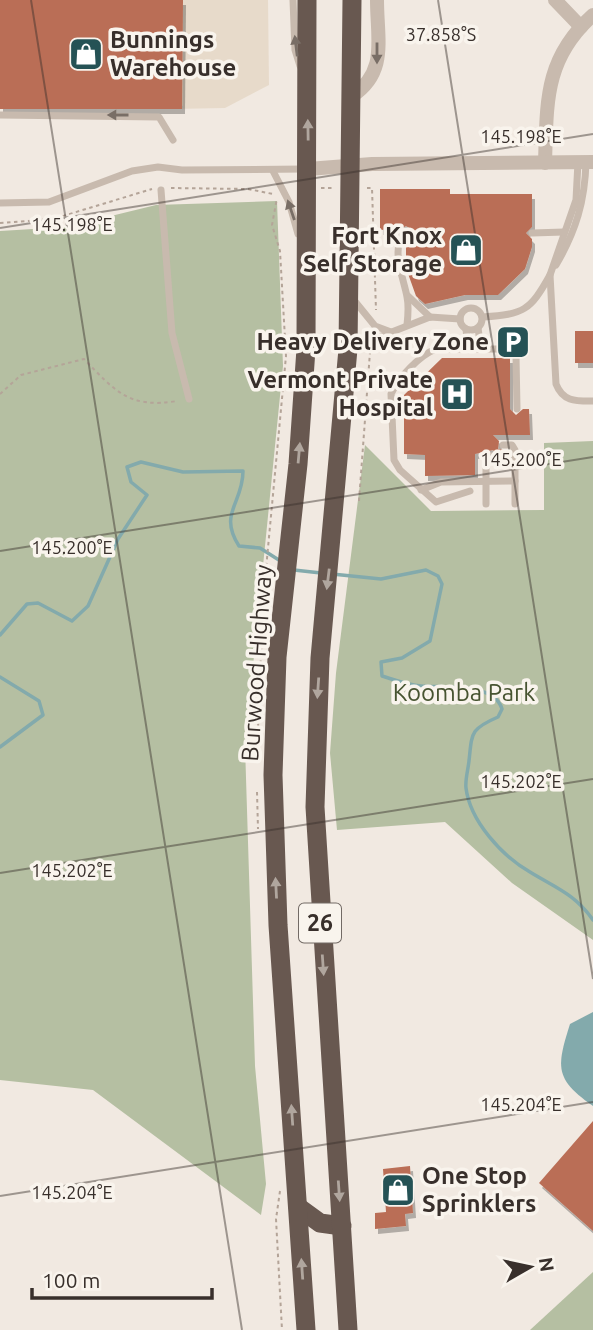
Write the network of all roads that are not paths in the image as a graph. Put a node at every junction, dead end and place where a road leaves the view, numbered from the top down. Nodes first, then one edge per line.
1 (293, 0) edge
2 (307, 0) edge
3 (352, 0) edge
4 (377, 0) edge
5 (555, 0) edge
6 (593, 15) edge
7 (580, 27) junction
8 (307, 90) junction
9 (352, 96) junction
10 (0, 115) edge
11 (173, 140) dead end
12 (586, 162) edge
13 (545, 163) junction
14 (352, 166) junction
15 (273, 171) junction
16 (308, 178) junction
17 (161, 190) road end
18 (0, 203) edge
19 (406, 232) dead end
20 (564, 232) junction
21 (532, 233) dead end
22 (309, 247) junction
23 (550, 275) junction
24 (349, 294) junction
25 (407, 295) junction
26 (430, 317) junction
27 (483, 317) junction
28 (460, 319) junction
29 (407, 325) junction
30 (478, 328) junction
31 (466, 329) junction
32 (391, 332) junction
33 (348, 349) junction
34 (468, 349) junction
35 (481, 349) junction
36 (189, 399) road end
37 (593, 401) edge
38 (515, 406) dead end
39 (503, 445) dead end
40 (491, 456) dead end
41 (486, 481) junction
42 (515, 481) junction
43 (421, 491) junction
44 (470, 491) dead end
45 (486, 504) dead end
46 (515, 504) dead end
47 (298, 1207) junction
48 (342, 1226) junction
49 (306, 1330) edge
50 (348, 1330) edge

8 -> 1 lane
2 - 8 highway, Burwood Highway / 26
3 - 9 highway, 26
4 -> 9 street
5 - 7 street
6 - 7 street
7 - 13 street
16 -> 8 highway, Burwood Highway / 26
9 - 14 highway, 26
11 -> 10 lane
12 - 13 street
12 - 20 lane
12 - 23 lane
13 - 14 street
14 - 16 street
14 - 24 highway, 26
15 - 16 lane
15 - 18 lane
22 -> 15 lane
16 - 22 highway, Burwood Highway / 26
17 - 36 lane
19 - 25 lane
20 - 21 lane
20 - 23 lane
47 -> 22 highway, Burwood Highway / 26
23 - 27 lane
23 - 37 lane
24 - 32 lane
24 - 33 highway, 26
25 - 26 lane
25 - 29 lane
26 - 28 lane
26 - 29 lane
27 - 28 lane
27 - 30 lane
28 - 31 lane
29 - 32 lane
30 - 31 lane
30 - 35 lane
31 - 34 lane
32 - 33 lane
33 -> 48 highway, 26
34 - 35 lane
34 - 43 lane
35 - 38 lane
39 - 42 lane
40 - 41 lane
41 - 42 lane
41 - 43 lane
41 - 45 lane
42 - 46 lane
43 - 44 lane
47 - 48 highway
49 -> 47 highway, Burwood Highway / 26
48 - 50 highway, 26

